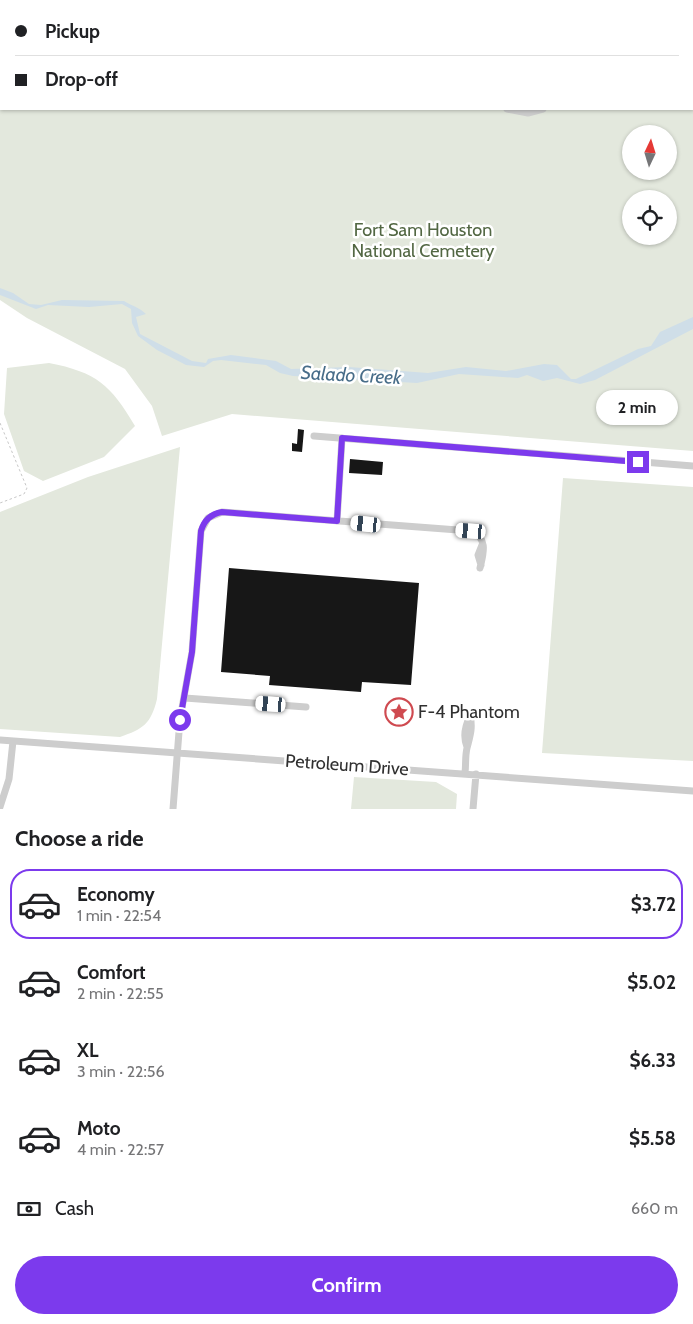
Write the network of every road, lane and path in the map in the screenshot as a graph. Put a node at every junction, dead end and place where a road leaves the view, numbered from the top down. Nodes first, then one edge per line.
1 (512, 110) edge
2 (539, 110) edge
3 (0, 423) edge
4 (314, 436) dead end
5 (342, 438) junction
6 (693, 466) edge
7 (0, 503) edge
8 (337, 521) junction
9 (480, 567) dead end
10 (185, 698) junction
11 (306, 707) dead end
12 (0, 740) edge
13 (13, 741) junction
14 (467, 747) dead end
15 (178, 754) junction
16 (465, 773) junction
17 (476, 774) junction
18 (693, 791) edge
19 (0, 807) edge
20 (173, 809) edge
21 (473, 809) edge

1 - 2 street
3 - 7 path
4 - 5 street
5 - 6 street
5 - 8 street
8 - 9 street
8 - 10 street
10 - 11 street
10 - 15 street
12 - 13 street, Petroleum Drive
13 - 15 street, Petroleum Drive
13 - 19 street
14 - 16 street
15 - 16 street, Petroleum Drive
15 - 20 street
16 - 17 street, Petroleum Drive
17 - 18 street, Petroleum Drive
17 - 21 street

